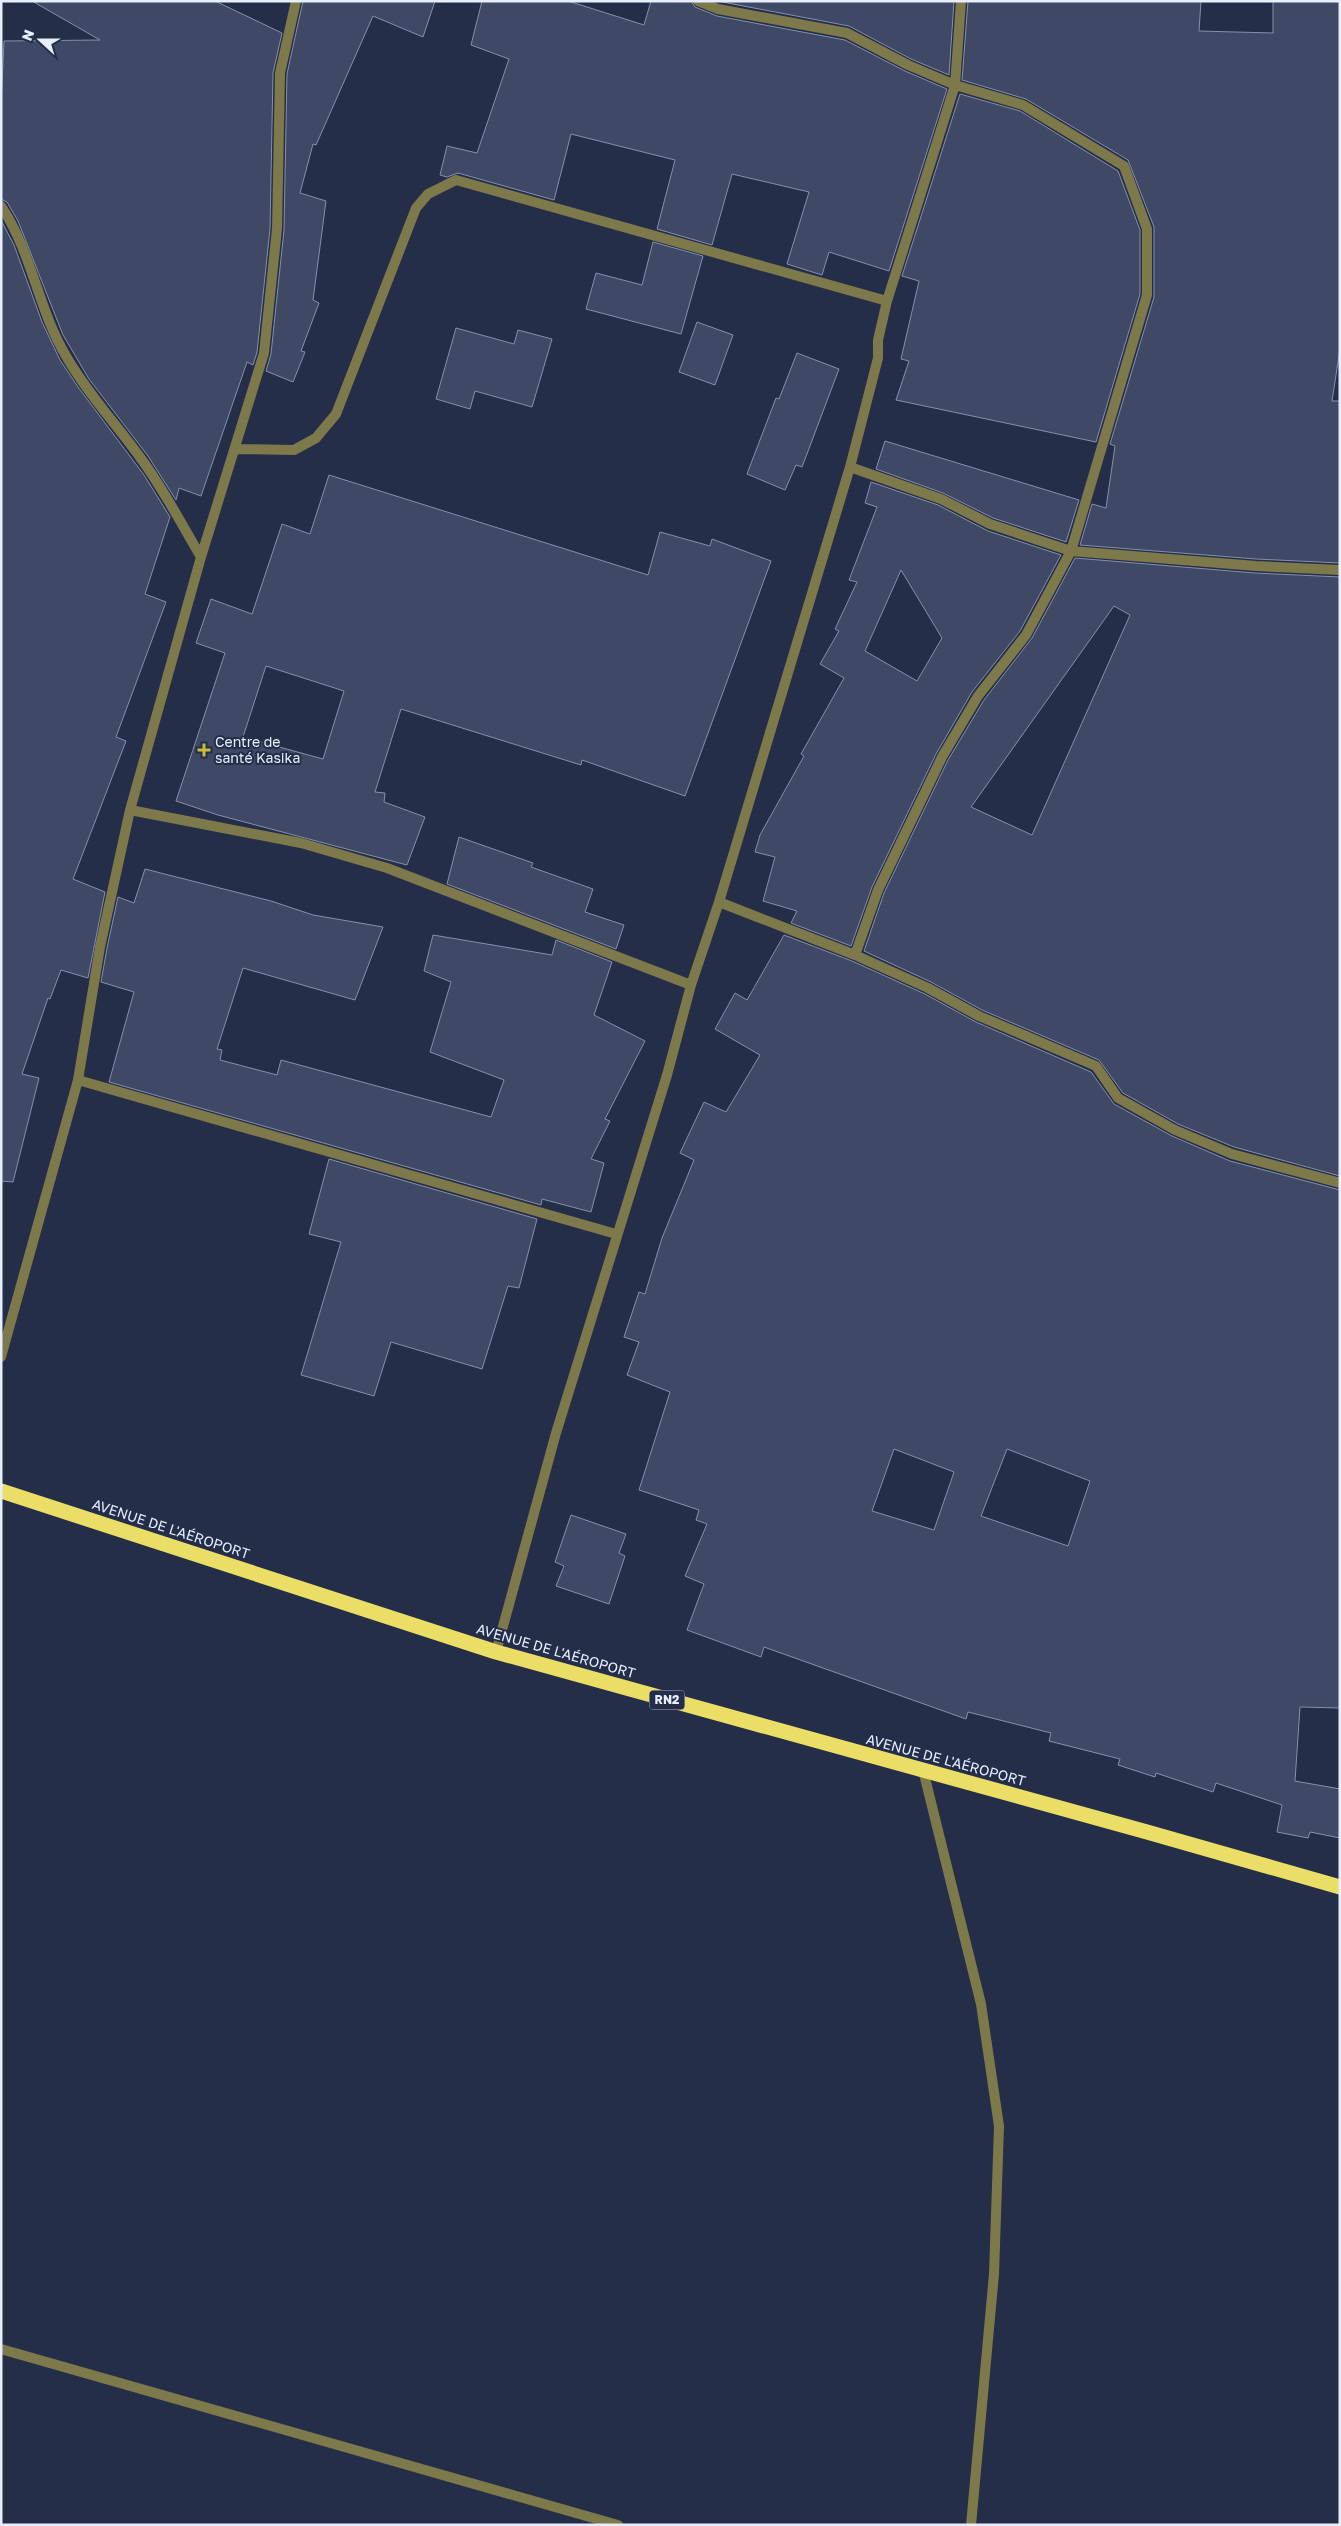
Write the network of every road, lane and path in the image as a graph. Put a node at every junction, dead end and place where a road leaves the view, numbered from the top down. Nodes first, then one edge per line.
1 (296, 1) edge
2 (698, 1) edge
3 (960, 1) edge
4 (955, 85) junction
5 (1, 206) edge
6 (886, 301) junction
7 (235, 448) junction
8 (850, 467) junction
9 (1071, 551) junction
10 (201, 557) junction
11 (1340, 570) edge
12 (130, 810) junction
13 (719, 902) junction
14 (855, 954) junction
15 (691, 985) junction
16 (78, 1080) junction
17 (1340, 1183) edge
18 (616, 1234) junction
19 (1, 1357) edge
20 (1, 1491) edge
21 (496, 1652) junction
22 (923, 1770) junction
23 (1340, 1887) edge
24 (1, 2349) edge
25 (618, 2525) edge
26 (971, 2525) edge

1 - 7 street
2 - 4 street
3 - 4 street
4 - 6 street
4 - 9 street
5 - 10 street
6 - 7 street
6 - 8 street
7 - 10 street
8 - 9 street
8 - 13 street
9 - 11 street
9 - 14 street
10 - 12 street
12 - 15 street
12 - 16 street
13 - 14 street
13 - 15 street
14 - 17 street
15 - 18 street
16 - 18 street
16 - 19 street
18 - 21 street
20 - 21 highway, AVENUE DE L'AÉROPORT / RN2
21 - 22 highway, AVENUE DE L'AÉROPORT / RN2
22 - 23 highway, AVENUE DE L'AÉROPORT / RN2
22 - 26 street
24 - 25 street

